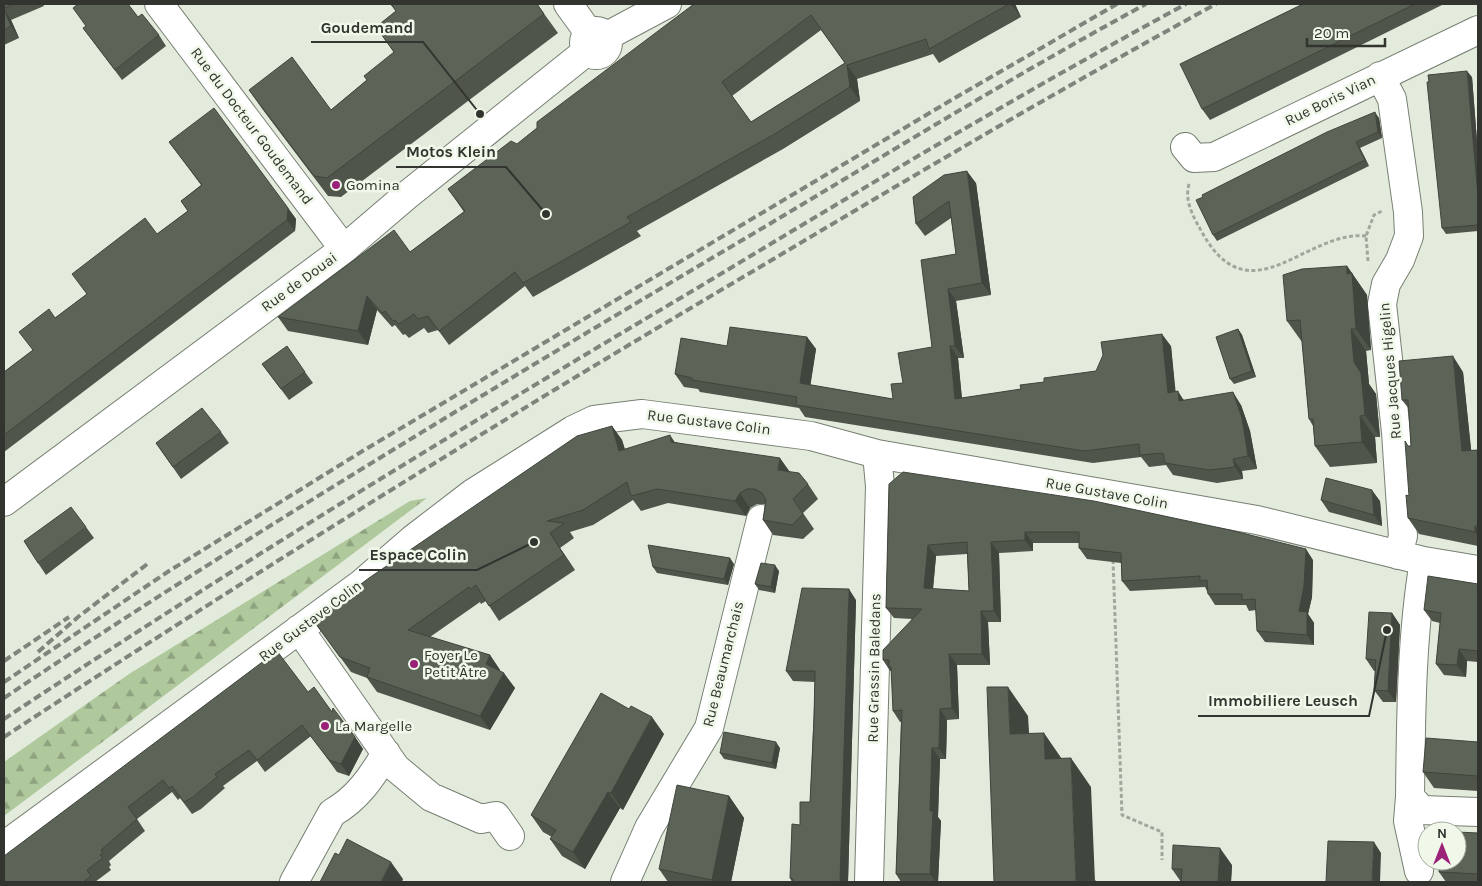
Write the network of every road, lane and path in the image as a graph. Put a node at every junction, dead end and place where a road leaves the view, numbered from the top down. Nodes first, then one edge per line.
1 (159, 4) edge
2 (568, 4) edge
3 (667, 4) edge
4 (1478, 30) edge
5 (594, 40) junction
6 (1380, 76) junction
7 (1190, 152) joint
8 (1366, 236) dead end
9 (344, 250) junction
10 (877, 454) junction
11 (4, 502) edge
12 (761, 518) edge
13 (1113, 556) edge
14 (1411, 558) junction
15 (1478, 570) edge
16 (299, 629) junction
17 (386, 753) junction
18 (1410, 797) junction
19 (1478, 812) edge
20 (510, 836) dead end
21 (4, 846) edge
22 (1162, 860) dead end
23 (1417, 862) edge
24 (294, 882) edge
25 (625, 882) edge
26 (869, 882) edge

1 - 9 street, Rue du Docteur Goudemand
2 - 5 street
3 - 5 street, Rue de Douai
4 - 6 street, Rue Boris Vian
5 - 9 street, Rue de Douai
6 - 7 street, Rue Boris Vian
6 - 14 street, Rue Jacques Higelin
7 - 8 path
9 - 11 street, Rue de Douai
10 - 14 street, Rue Gustave Colin
10 - 16 street, Rue Gustave Colin
10 - 26 street, Rue Grassin Baledans
12 - 25 street, Rue Beaumarchais
13 - 22 path
14 - 15 street, Rue Gustave Colin
14 - 18 street, Rue Jacques Higelin
16 - 17 street
16 - 21 street, Rue Gustave Colin
17 - 20 street
17 - 24 street
18 - 19 street
18 - 23 street, Rue Jacques Higelin

